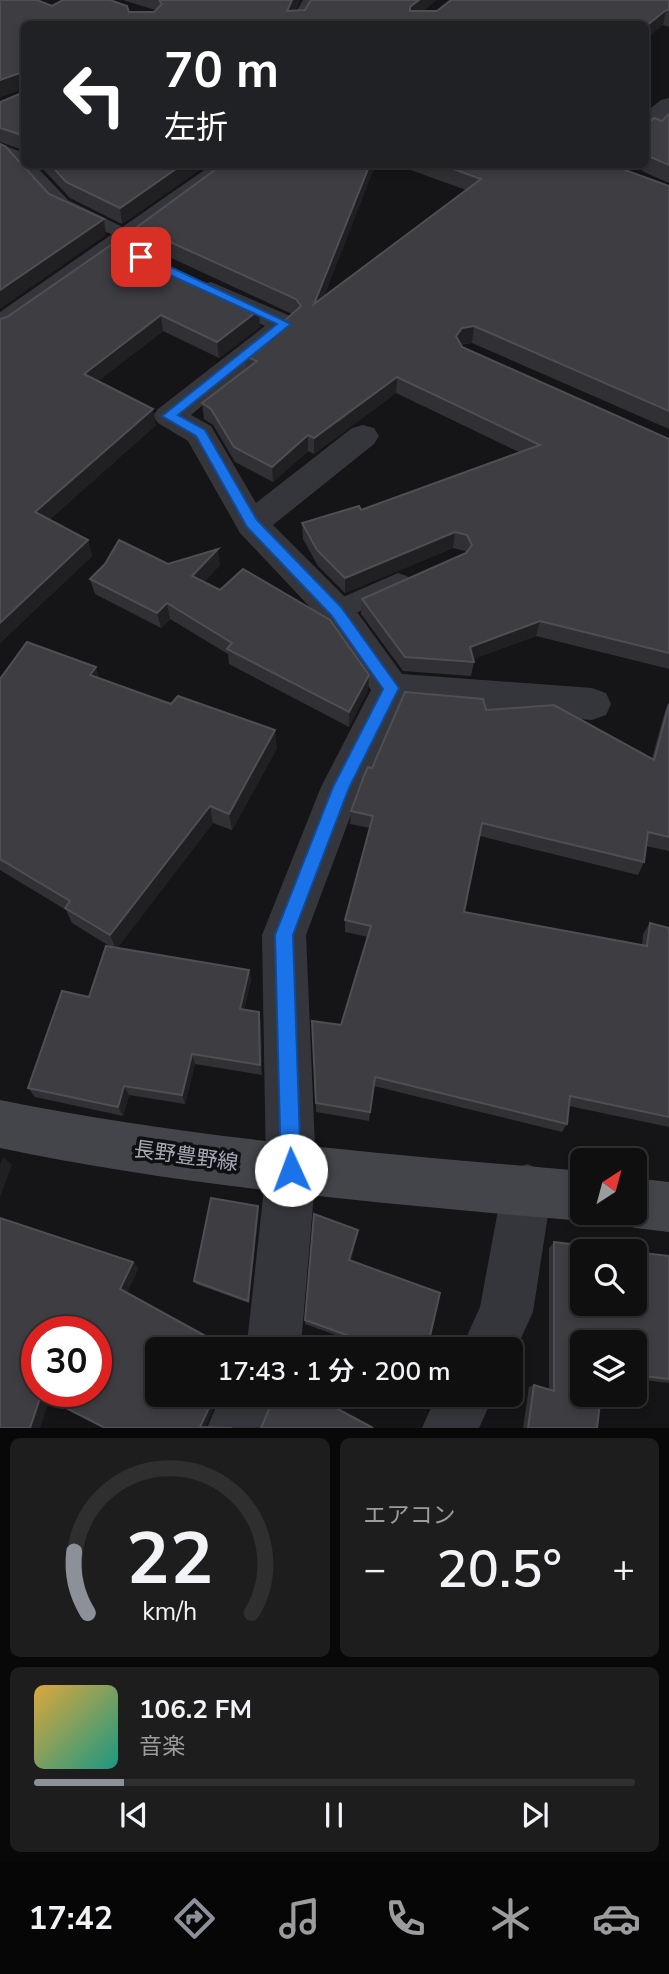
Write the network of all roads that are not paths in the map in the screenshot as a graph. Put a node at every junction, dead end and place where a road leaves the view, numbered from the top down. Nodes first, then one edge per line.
1 (311, 0) edge
2 (298, 21) edge
3 (669, 105) edge
4 (649, 122) edge
5 (0, 149) edge
6 (21, 161) edge
7 (27, 168) edge
8 (225, 168) edge
9 (130, 246) junction
10 (189, 279) edge
11 (0, 326) edge
12 (363, 436) dead end
13 (252, 524) junction
14 (419, 574) edge
15 (336, 611) junction
16 (391, 688) junction
17 (592, 704) dead end
18 (0, 1124) edge
19 (291, 1170) junction
20 (527, 1189) junction
21 (570, 1194) edge
22 (648, 1205) edge
23 (669, 1207) edge
24 (274, 1337) edge
25 (494, 1337) edge
26 (244, 1407) edge
27 (460, 1407) edge
28 (235, 1428) edge
29 (450, 1428) edge

1 - 2 lane
3 - 4 street
5 - 6 lane
7 - 9 lane
8 - 9 street
9 - 11 street
10 - 13 street
12 - 13 street
13 - 15 street
14 - 15 lane
15 - 16 street
16 - 17 street
16 - 19 street
18 - 19 main road, 長野豊野線
19 - 20 main road, 長野豊野線
19 - 24 street
20 - 21 main road, 長野豊野線
20 - 25 street
22 - 23 main road
26 - 28 street
27 - 29 street

